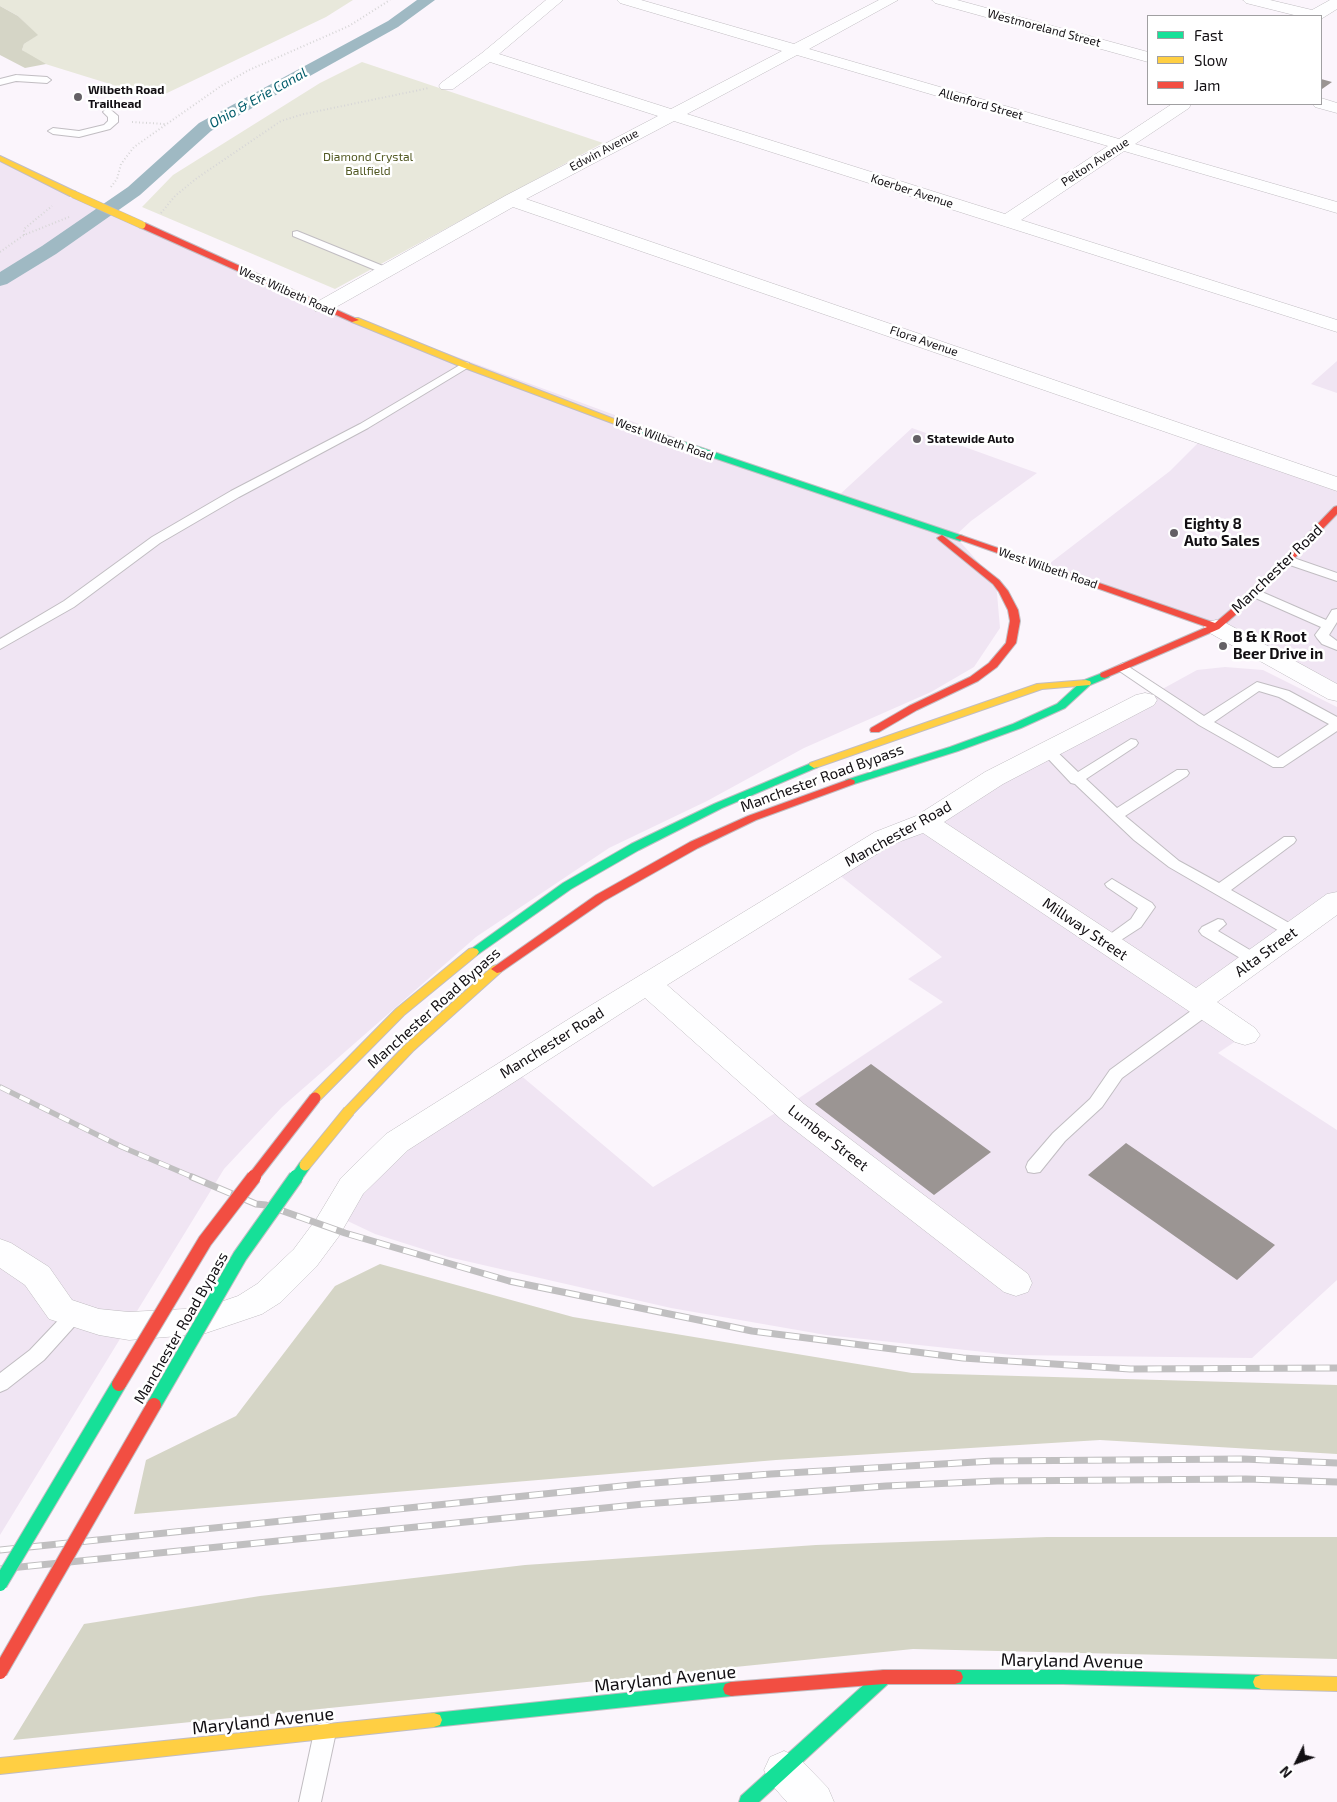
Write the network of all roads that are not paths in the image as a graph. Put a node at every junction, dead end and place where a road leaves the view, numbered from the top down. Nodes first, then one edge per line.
1 (555, 0) edge
2 (625, 0) edge
3 (890, 0) edge
4 (940, 0) edge
5 (1251, 0) edge
6 (1337, 2) edge
7 (1311, 15) edge
8 (1317, 15) edge
9 (1322, 17) edge
10 (1337, 22) edge
11 (795, 50) junction
12 (488, 56) junction
13 (1147, 56) edge
14 (47, 80) dead end
15 (0, 82) edge
16 (447, 86) road end
17 (1322, 103) edge
18 (1182, 105) edge
19 (1337, 108) edge
20 (108, 112) dead end
21 (671, 114) junction
22 (53, 131) dead end
23 (1122, 145) junction
24 (0, 158) edge
25 (511, 200) junction
26 (1337, 208) edge
27 (1007, 221) junction
28 (297, 234) dead end
29 (384, 270) junction
30 (322, 307) junction
31 (1337, 326) edge
32 (465, 365) junction
33 (1337, 484) edge
34 (1337, 510) edge
35 (927, 526) junction
36 (1288, 560) junction
37 (1337, 577) edge
38 (1255, 593) junction
39 (1337, 613) edge
40 (1326, 625) junction
41 (1216, 627) junction
42 (0, 645) edge
43 (1337, 646) edge
44 (1124, 667) junction
45 (1086, 683) junction
46 (1337, 694) edge
47 (1145, 700) dead end
48 (1204, 722) junction
49 (1337, 724) edge
50 (1131, 744) dead end
51 (1046, 750) junction
52 (835, 756) junction
53 (1182, 772) dead end
54 (1076, 780) junction
55 (1117, 814) junction
56 (925, 822) junction
57 (1289, 840) dead end
58 (1112, 884) dead end
59 (1219, 891) junction
60 (1337, 900) edge
61 (1218, 924) dead end
62 (1293, 932) junction
63 (1107, 944) junction
64 (1255, 960) junction
65 (646, 984) junction
66 (1200, 1006) junction
67 (1245, 1035) dead end
68 (1034, 1168) dead end
69 (0, 1252) edge
70 (1016, 1284) dead end
71 (74, 1315) junction
72 (0, 1384) edge
73 (0, 1584) edge
74 (0, 1672) edge
75 (884, 1677) junction
76 (1337, 1684) edge
77 (325, 1732) junction
78 (0, 1766) edge
79 (784, 1770) junction
80 (310, 1802) edge
81 (747, 1802) edge
82 (814, 1802) edge

1 - 12 street
2 - 11 street, Allenford Street
3 - 11 street, Edwin Avenue
4 - 13 street, Westmoreland Street
5 - 7 street
6 - 8 street
9 - 10 street
11 - 21 street, Edwin Avenue
11 - 23 street, Allenford Street
12 - 16 street
12 - 21 street, Koerber Avenue
14 - 15 lane
17 - 19 street
18 - 23 street, Pelton Avenue
20 - 22 lane
21 - 25 street, Edwin Avenue
21 - 27 street, Koerber Avenue
23 - 26 street, Allenford Street
23 - 27 street, Pelton Avenue
24 - 30 main road, West Wilbeth Road, bridge
25 - 29 street, Edwin Avenue
25 - 33 street, Flora Avenue
27 - 31 street, Koerber Avenue
28 - 29 lane
29 - 30 street, Edwin Avenue
30 - 32 main road, West Wilbeth Road
32 - 35 main road, West Wilbeth Road
32 - 42 lane
34 - 36 main road, Manchester Road
35 - 41 main road, West Wilbeth Road
35 - 52 main road
36 - 37 lane
36 - 38 main road, Manchester Road
38 - 40 lane
38 - 41 main road, Manchester Road
39 - 40 lane
40 - 43 lane
41 - 44 main road, Manchester Road Bypass
41 - 46 street, West Wilbeth Road
44 - 45 main road, Manchester Road Bypass
44 - 48 lane
45 - 52 main road, Manchester Road Bypass
45 - 74 main road, Manchester Road Bypass, bridge
47 - 51 street, Manchester Road
48 - 49 lane
48 - 49 lane
50 - 54 lane
51 - 54 lane
51 - 56 street, Manchester Road
52 - 73 main road, Manchester Road Bypass, bridge
53 - 55 lane
54 - 55 lane
55 - 59 lane
56 - 63 street, Millway Street
56 - 65 street, Manchester Road
57 - 59 lane
58 - 63 lane
59 - 62 lane
60 - 62 street, Alta Street
61 - 64 lane
62 - 64 street, Alta Street
63 - 66 street, Millway Street
64 - 66 street, Alta Street
65 - 70 street, Lumber Street
65 - 71 street, Manchester Road
66 - 67 street, Millway Street
66 - 68 lane
69 - 71 street, Manchester Road
71 - 72 lane
75 - 76 main road, Maryland Avenue
75 - 77 main road, Maryland Avenue
75 - 79 main road
77 - 78 main road, Maryland Avenue
77 - 80 lane
79 - 81 main road
79 - 82 street

